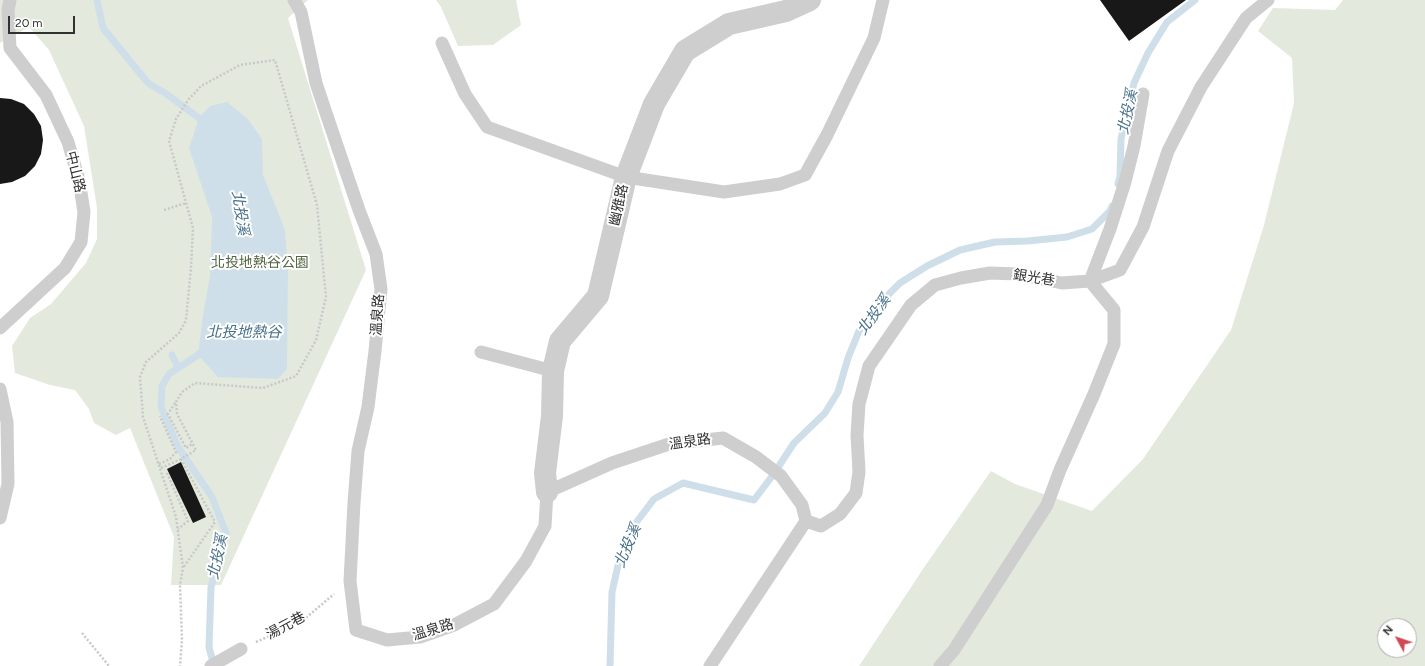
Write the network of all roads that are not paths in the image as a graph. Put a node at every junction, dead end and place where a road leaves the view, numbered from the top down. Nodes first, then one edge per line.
1 (10, 0) edge
2 (294, 0) edge
3 (810, 0) edge
4 (883, 0) edge
5 (1268, 0) edge
6 (442, 44) dead end
7 (1143, 94) dead end
8 (626, 177) junction
9 (1090, 281) junction
10 (0, 328) edge
11 (481, 352) dead end
12 (553, 371) junction
13 (0, 389) edge
14 (547, 492) junction
15 (0, 518) edge
16 (806, 521) junction
17 (241, 649) road end
18 (214, 664) edge
19 (710, 666) edge
20 (940, 666) edge

1 - 10 lane, 中山路
2 - 14 lane, 溫泉路
3 - 8 street, 幽雅路
4 - 8 lane
5 - 9 lane, 銀光巷
6 - 8 lane
7 - 9 lane
8 - 12 street, 幽雅路
9 - 16 lane, 銀光巷
9 - 20 lane
11 - 12 lane
12 - 14 street, 幽雅路
13 - 15 lane
14 - 16 lane, 溫泉路
16 - 19 lane
17 - 18 lane

